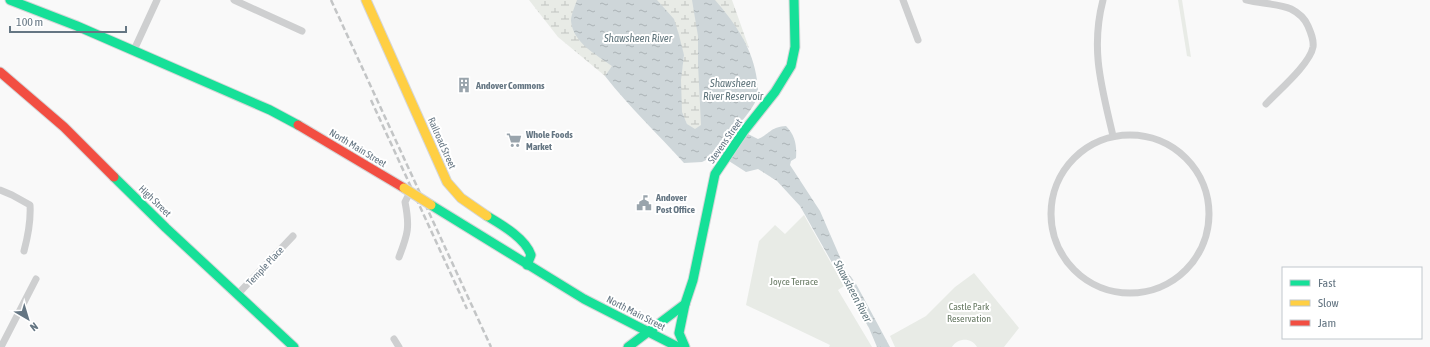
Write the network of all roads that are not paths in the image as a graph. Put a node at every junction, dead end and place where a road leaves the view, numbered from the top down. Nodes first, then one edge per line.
1 (10, 0) edge
2 (157, 0) edge
3 (234, 0) edge
4 (366, 0) edge
5 (794, 0) edge
6 (903, 0) edge
7 (1103, 0) edge
8 (1246, 0) edge
9 (302, 31) dead end
10 (918, 40) dead end
11 (134, 50) junction
12 (0, 72) edge
13 (1266, 104) dead end
14 (1113, 136) junction
15 (0, 190) edge
16 (407, 190) junction
17 (293, 236) dead end
18 (24, 251) dead end
19 (399, 257) dead end
20 (527, 265) junction
21 (36, 279) dead end
22 (237, 295) junction
23 (685, 304) junction
24 (648, 331) junction
25 (394, 339) dead end
26 (1, 347) edge
27 (294, 347) edge
28 (398, 347) edge
29 (628, 347) edge
30 (678, 347) edge
31 (684, 347) edge

1 - 11 main road, North Main Street
2 - 11 street
3 - 9 street
4 - 20 main road, Railroad Street
5 - 23 main road, Stevens Street
6 - 10 street
7 - 14 street
8 - 13 street
11 - 16 main road, North Main Street
12 - 22 main road, High Street
14 - 14 street
15 - 18 street
16 - 19 street
16 - 20 main road, North Main Street, bridge
17 - 22 street, Temple Place
20 - 24 main road, North Main Street
21 - 26 street
22 - 27 main road, High Street
23 - 24 main road
23 - 31 main road, Stevens Street
24 - 29 main road
24 - 30 main road, North Main Street
25 - 28 street

